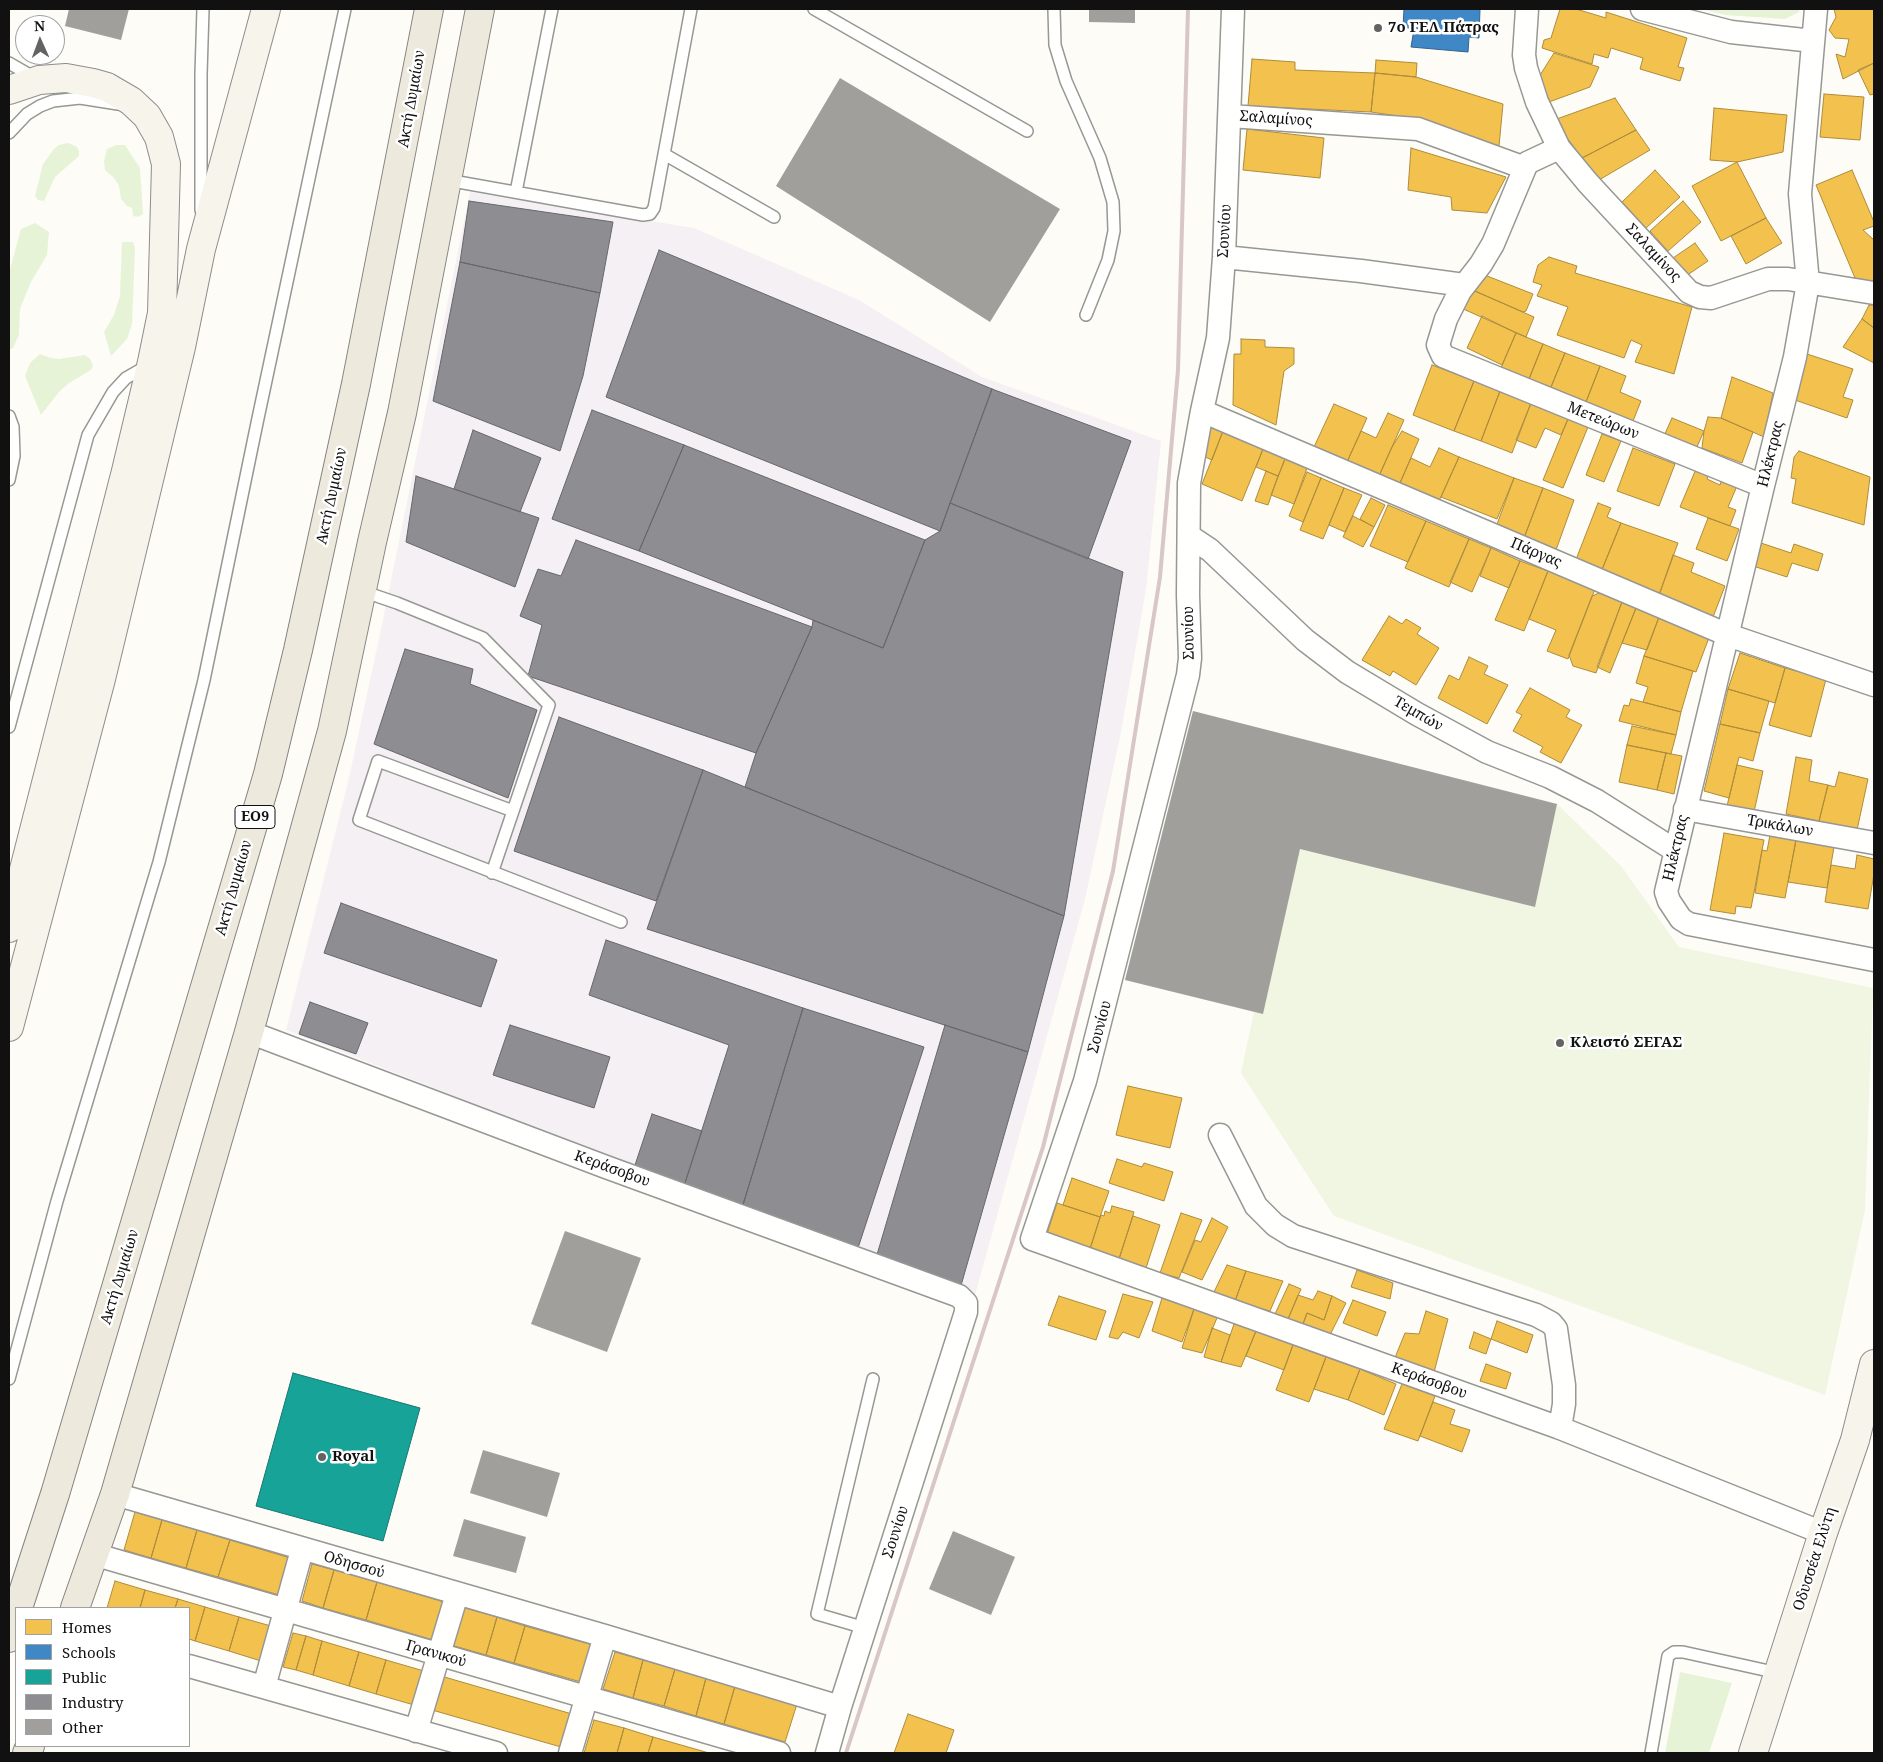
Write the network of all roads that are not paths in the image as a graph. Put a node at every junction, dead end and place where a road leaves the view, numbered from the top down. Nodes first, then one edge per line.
1 (203, 9) edge
2 (266, 9) edge
3 (345, 9) edge
4 (428, 9) edge
5 (480, 9) edge
6 (552, 9) edge
7 (691, 9) edge
8 (814, 9) edge
9 (1054, 9) edge
10 (1233, 9) edge
11 (1527, 9) edge
12 (1642, 9) edge
13 (1816, 9) edge
14 (1813, 41) junction
15 (9, 63) edge
16 (39, 80) junction
17 (9, 90) edge
18 (142, 109) junction
19 (1230, 116) junction
20 (1027, 131) dead end
21 (9, 133) edge
22 (1559, 148) junction
23 (664, 154) junction
24 (1526, 165) junction
25 (447, 180) junction
26 (516, 192) junction
27 (774, 217) dead end
28 (201, 249) junction
29 (1224, 257) junction
30 (1808, 283) junction
31 (1464, 285) junction
32 (1874, 293) edge
33 (1086, 315) dead end
34 (152, 362) junction
35 (1202, 410) junction
36 (9, 416) edge
37 (9, 480) edge
38 (1763, 486) junction
39 (1189, 536) junction
40 (362, 591) junction
41 (1728, 635) junction
42 (1874, 685) edge
43 (9, 727) edge
44 (1685, 810) junction
45 (513, 811) junction
46 (1874, 843) edge
47 (1676, 851) junction
48 (492, 873) junction
49 (621, 922) dead end
50 (9, 928) edge
51 (9, 955) edge
52 (1874, 960) edge
53 (12, 998) edge
54 (9, 1027) edge
55 (249, 1032) junction
56 (1220, 1135) dead end
57 (1032, 1239) joint
58 (966, 1312) joint
59 (1874, 1364) edge
60 (9, 1379) edge
61 (873, 1379) dead end
62 (1560, 1428) junction
63 (115, 1494) junction
64 (1823, 1533) junction
65 (302, 1550) junction
66 (93, 1554) junction
67 (457, 1594) junction
68 (18, 1607) edge
69 (75, 1607) edge
70 (286, 1610) junction
71 (15, 1618) edge
72 (865, 1628) junction
73 (605, 1636) junction
74 (9, 1638) edge
75 (439, 1654) junction
76 (190, 1666) edge
77 (1778, 1672) junction
78 (264, 1687) junction
79 (587, 1697) junction
80 (840, 1707) junction
81 (416, 1731) junction
82 (1756, 1751) edge
83 (496, 1753) edge
84 (570, 1753) edge
85 (779, 1753) edge
86 (827, 1753) edge
87 (1651, 1753) edge

1 - 28 lane
2 - 28 main road
3 - 60 lane
4 - 68 main road, Ακτή Δυμαίων / ΕΟ9
5 - 25 main road
6 - 26 lane
7 - 23 lane
8 - 20 lane
9 - 33 lane
10 - 19 street, Σουνίου
11 - 22 street, Σαλαμίνος
12 - 14 street
13 - 14 street, Ηλέκτρας
14 - 30 street, Ηλέκτρας
15 - 16 lane
16 - 17 main road
16 - 18 main road
18 - 21 lane
18 - 34 main road
19 - 24 street, Σαλαμίνος
19 - 29 street, Σουνίου
22 - 24 street
22 - 30 street, Σαλαμίνος
23 - 26 lane
23 - 27 lane
24 - 31 street
25 - 26 lane
25 - 40 main road
28 - 53 main road
29 - 31 street
29 - 35 street, Σουνίου
30 - 32 street, Σαλαμίνος
30 - 38 street, Ηλέκτρας
31 - 38 street, Μετεώρων
34 - 43 lane
34 - 50 main road
35 - 39 street, Σουνίου
35 - 41 street, Πάργας
36 - 37 lane
38 - 41 street, Ηλέκτρας
39 - 47 street, Τεμπών
39 - 57 street, Σουνίου
40 - 45 lane
40 - 55 main road
41 - 42 street, Πάργας
41 - 44 street, Ηλέκτρας
44 - 46 street, Τρικάλων
44 - 47 street, Ηλέκτρας
45 - 48 lane
45 - 48 lane
47 - 52 street, Ηλέκτρας
48 - 49 lane
51 - 53 main road
53 - 54 main road
55 - 58 street, Κεράσοβου
55 - 63 main road
56 - 62 street
57 - 62 street, Κεράσοβου
58 - 72 street, Σουνίου
59 - 64 main road, Οδυσσέα Ελύτη
61 - 72 lane
62 - 64 street, Κεράσοβου
63 - 65 street, Οδησσού
63 - 66 main road
64 - 77 main road, Οδυσσέα Ελύτη
65 - 67 street, Οδησσού
65 - 70 street
66 - 69 main road
66 - 70 street, Γρανικού
67 - 73 street, Οδησσού
67 - 75 street
70 - 75 street, Γρανικού
70 - 78 street
71 - 74 main road
72 - 80 street, Σουνίου
73 - 79 street
73 - 80 street, Οδησσού
75 - 79 street, Γρανικού
75 - 81 street
76 - 78 street
77 - 82 main road, Οδυσσέα Ελύτη
77 - 87 lane
78 - 81 street
79 - 84 street
79 - 85 street, Γρανικού
80 - 86 street, Σουνίου
81 - 83 street

